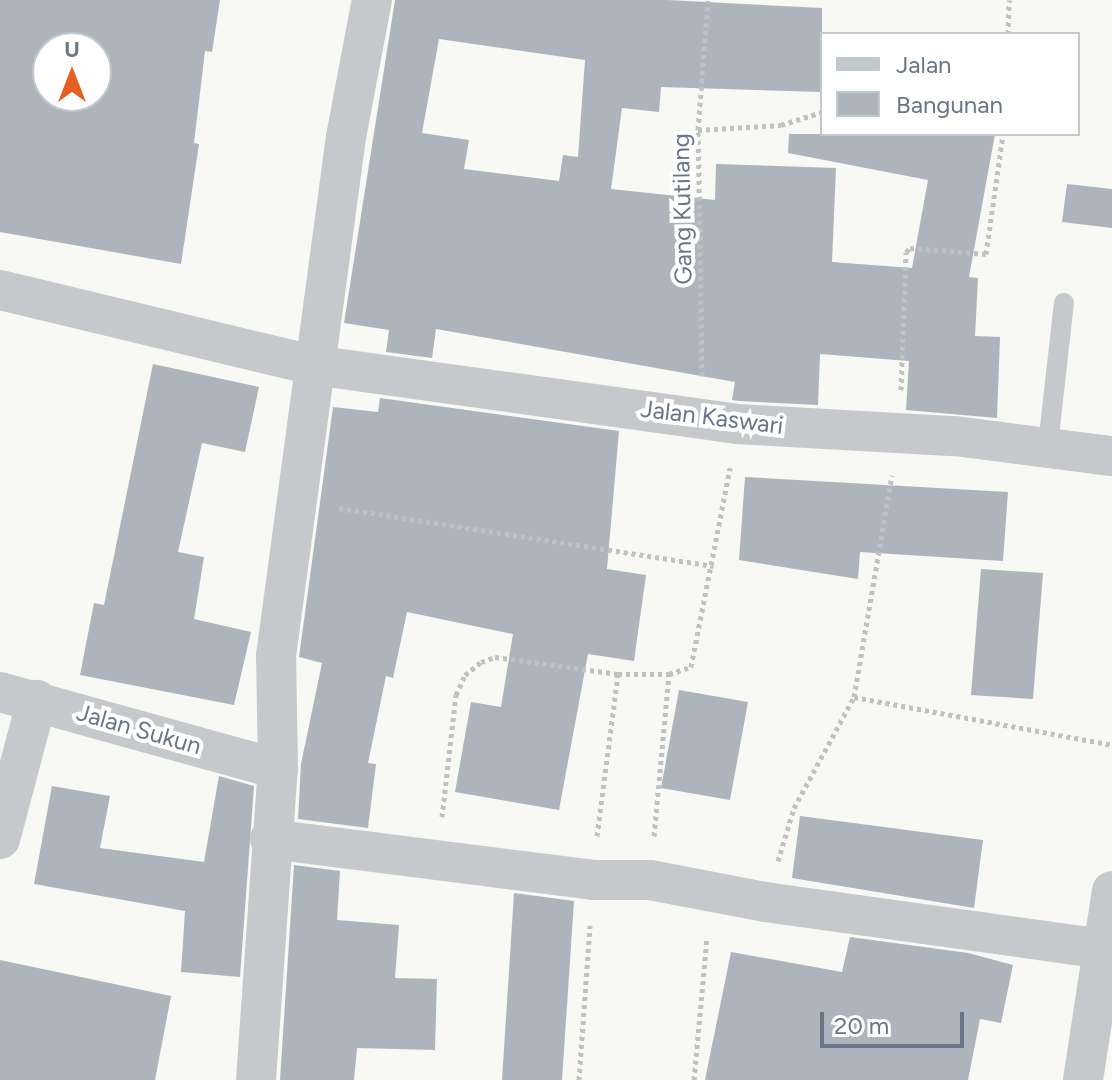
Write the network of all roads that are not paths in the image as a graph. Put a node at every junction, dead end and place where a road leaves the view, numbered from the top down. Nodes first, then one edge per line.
1 (372, 0) edge
2 (0, 290) edge
3 (1064, 303) dead end
4 (313, 365) junction
5 (1048, 445) junction
6 (1112, 456) edge
7 (18, 696) edge
8 (278, 769) junction
9 (0, 839) edge
10 (270, 839) junction
11 (1112, 891) edge
12 (1108, 950) edge
13 (256, 1080) edge
14 (1083, 1080) edge

1 - 4 street
2 - 4 street, Jalan Kaswari
3 - 5 lane
4 - 5 street, Jalan Kaswari
4 - 8 street
5 - 6 street, Jalan Kaswari
7 - 8 street, Jalan Sukun
7 - 9 street
8 - 10 street
10 - 12 street
10 - 13 street
11 - 12 street
12 - 14 street

